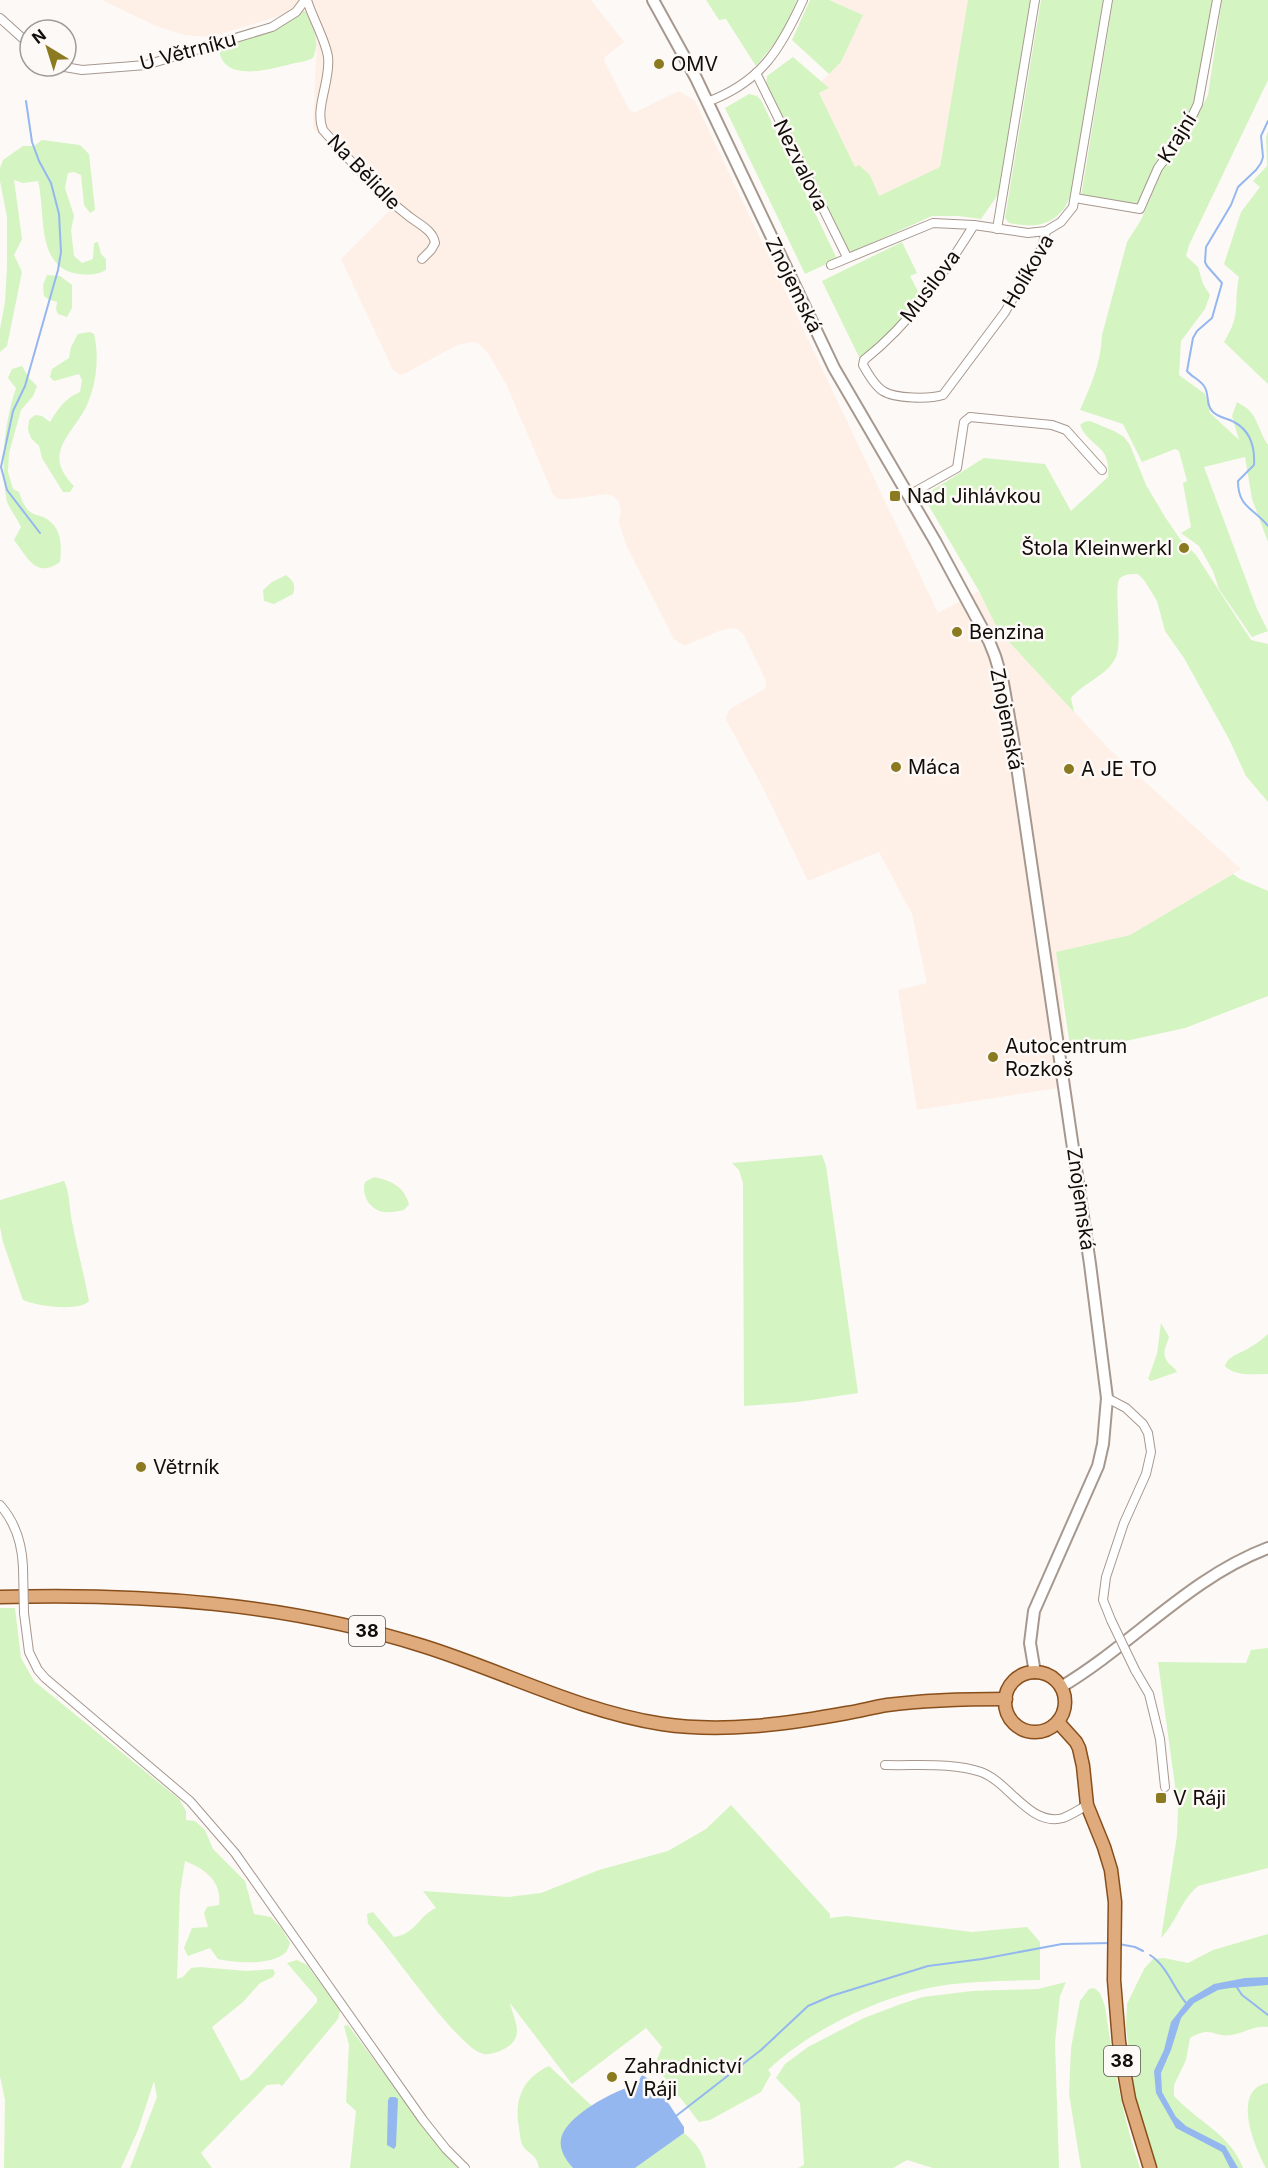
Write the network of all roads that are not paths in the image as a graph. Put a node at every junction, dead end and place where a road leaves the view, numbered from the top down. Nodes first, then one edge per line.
1 (306, 0) edge
2 (653, 0) edge
3 (803, 0) edge
4 (1035, 0) edge
5 (1108, 0) edge
6 (1217, 0) edge
7 (0, 18) edge
8 (18, 34) edge
9 (78, 69) edge
10 (756, 73) junction
11 (707, 102) junction
12 (1076, 198) junction
13 (974, 225) junction
14 (997, 228) junction
15 (1046, 231) junction
16 (847, 256) junction
17 (422, 259) dead end
18 (831, 265) dead end
19 (880, 389) joint
20 (1102, 470) dead end
21 (909, 495) junction
22 (1107, 1398) junction
23 (0, 1505) edge
24 (1268, 1548) edge
25 (0, 1597) edge
26 (1035, 1673) junction
27 (1061, 1687) junction
28 (1006, 1699) junction
29 (1058, 1722) junction
30 (885, 1765) dead end
31 (1165, 1787) dead end
32 (1087, 1805) junction
33 (465, 2168) edge
34 (1150, 2168) edge

1 - 9 street, U Větrníku
1 - 17 street, Na Bělidle
2 - 11 main road, Znojemská
3 - 10 street
4 - 14 street
5 - 12 street, Holíkova
6 - 12 street, Krajní
7 - 8 street
10 - 11 street
10 - 16 street, Nezvalova
11 - 21 main road, Znojemská
12 - 15 street, Holíkova
13 - 14 street
13 - 16 street
13 - 19 street, Musilova
14 - 15 street
15 - 19 street, Holíkova
16 - 18 street
20 - 21 street
21 - 22 main road, Znojemská
22 - 26 main road, Znojemská
22 - 31 street, bridge
23 - 33 street, bridge
24 - 27 main road
25 - 28 main road, 38
26 - 27 main road
26 - 28 main road
27 - 29 main road
28 - 29 main road
29 - 32 main road, 38
30 - 32 street
32 - 34 main road, 38

